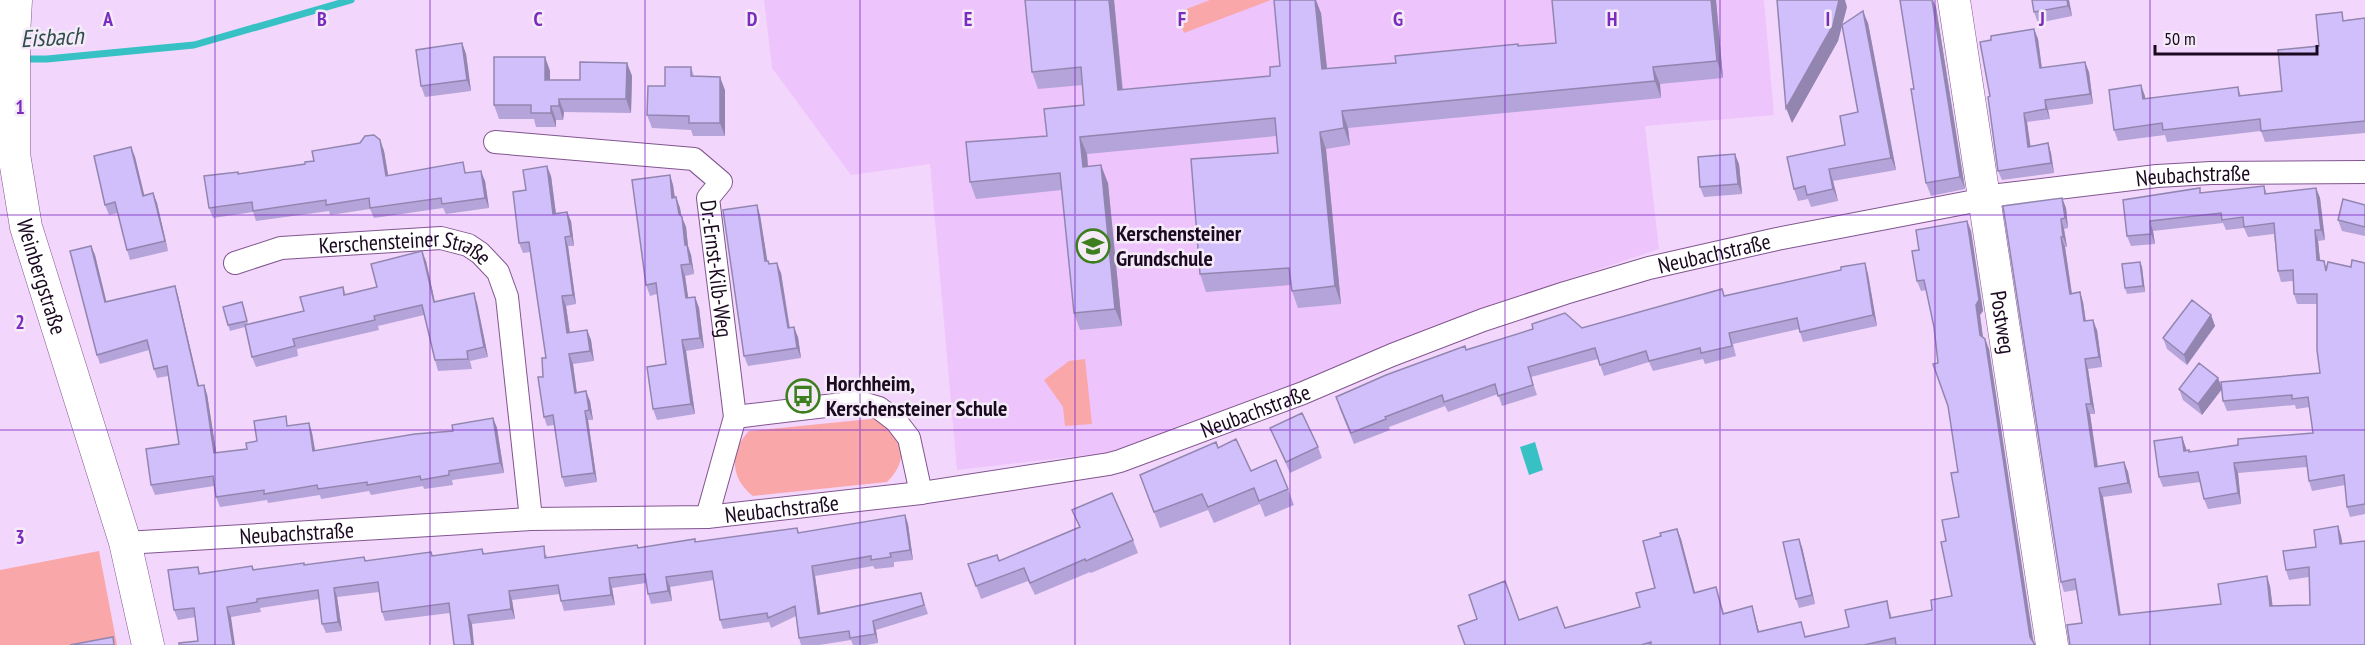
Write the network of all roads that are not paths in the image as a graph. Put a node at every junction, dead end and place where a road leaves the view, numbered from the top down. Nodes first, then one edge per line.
1 (16, 0) edge
2 (1954, 0) edge
3 (495, 142) dead end
4 (2365, 172) edge
5 (1983, 198) junction
6 (235, 263) dead end
7 (735, 417) junction
8 (921, 493) junction
9 (707, 517) junction
10 (531, 519) junction
11 (125, 543) junction
12 (148, 645) edge
13 (2052, 645) edge

1 - 11 street, Weinbergstraße
2 - 5 street, Postweg
3 - 7 street, Dr.-Ernst-Kilb-Weg
4 - 5 street, Neubachstraße
5 - 8 street, Neubachstraße
5 - 13 street, Postweg
6 - 10 street, Kerschensteiner Straße
7 - 8 street
7 - 9 street, Dr.-Ernst-Kilb-Weg
8 - 9 street, Neubachstraße
9 - 10 street, Neubachstraße
10 - 11 street, Neubachstraße
11 - 12 street, Weinbergstraße

